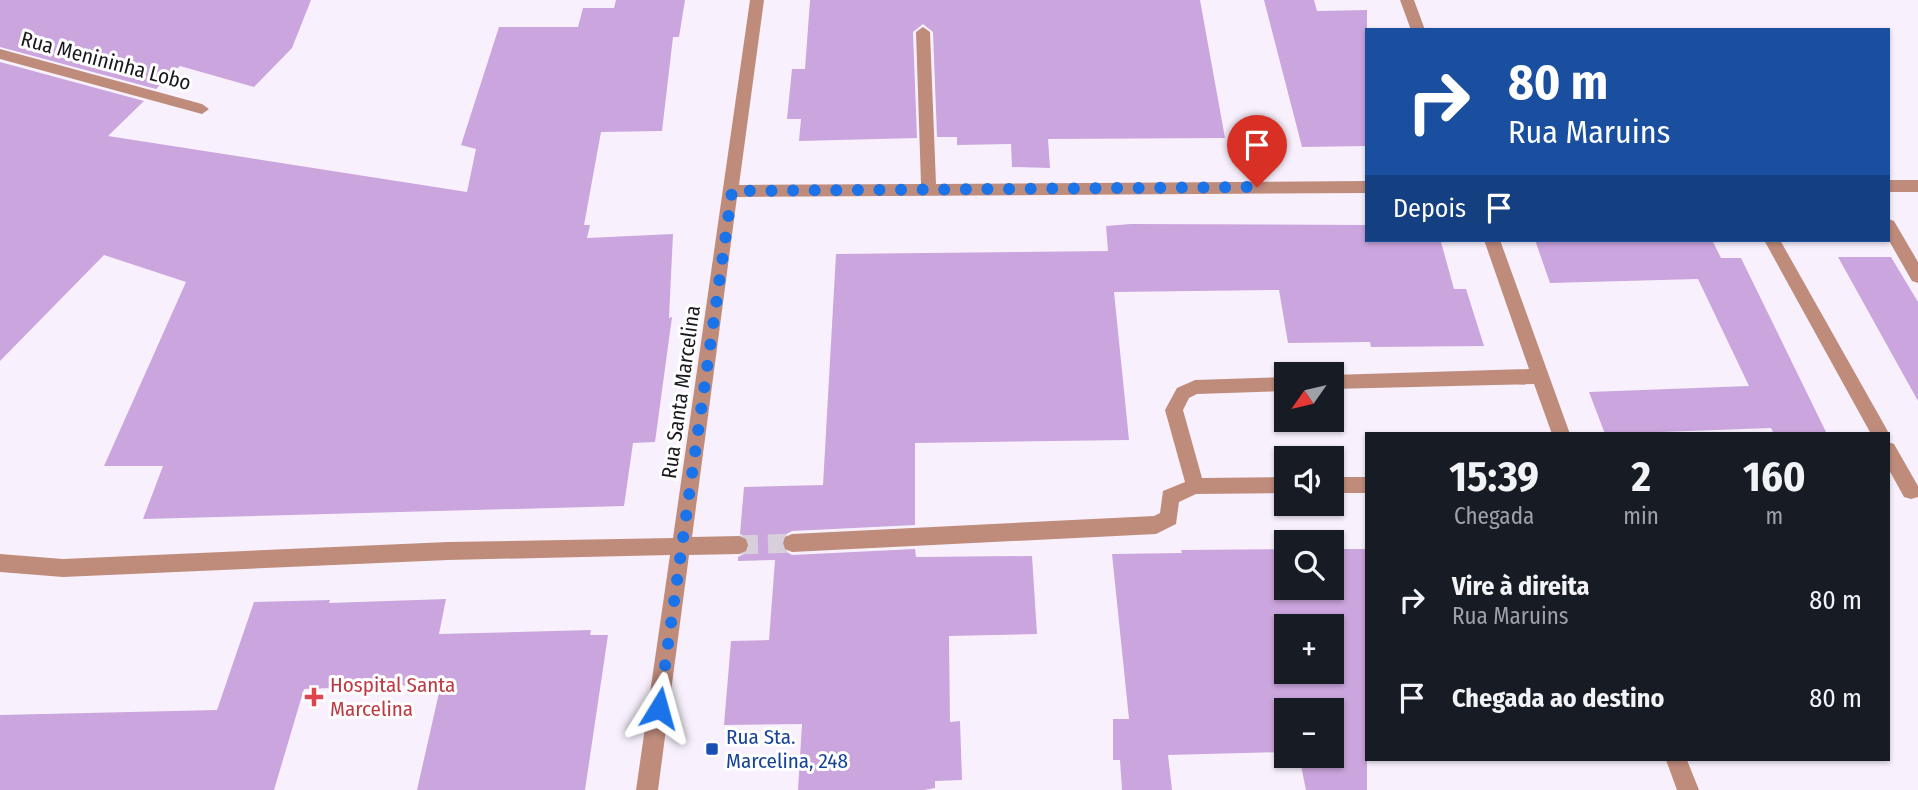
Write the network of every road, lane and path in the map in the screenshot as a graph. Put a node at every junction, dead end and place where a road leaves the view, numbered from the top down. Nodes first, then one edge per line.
1 (757, 0) edge
2 (1407, 0) edge
3 (1417, 28) edge
4 (923, 32) dead end
5 (0, 54) edge
6 (202, 109) dead end
7 (1890, 186) edge
8 (1918, 186) edge
9 (1365, 187) edge
10 (929, 190) junction
11 (732, 191) junction
12 (1890, 228) edge
13 (1493, 242) edge
14 (1773, 242) edge
15 (1918, 276) edge
16 (1541, 376) junction
17 (1344, 382) edge
18 (1274, 384) edge
19 (1560, 432) edge
20 (1879, 432) edge
21 (1890, 454) edge
22 (1274, 485) edge
23 (1344, 485) edge
24 (1365, 485) edge
25 (1195, 486) junction
26 (1911, 491) dead end
27 (792, 543) tunnel mouth
28 (682, 545) junction
29 (739, 545) tunnel mouth
30 (0, 563) edge
31 (1677, 761) edge
32 (647, 790) edge
33 (1688, 790) edge

1 - 11 street, Rua Santa Marcelina
2 - 3 street
4 - 10 street
5 - 6 street, Rua Menininha Lobo
7 - 8 street
9 - 10 street
10 - 11 street
11 - 28 street, Rua Santa Marcelina
12 - 15 street
13 - 16 street
14 - 20 street
16 - 17 street
16 - 19 street
18 - 25 street
21 - 26 street
22 - 25 street
23 - 24 street
25 - 27 street
28 - 29 street
28 - 30 street
28 - 32 street, Rua Santa Marcelina
31 - 33 street

